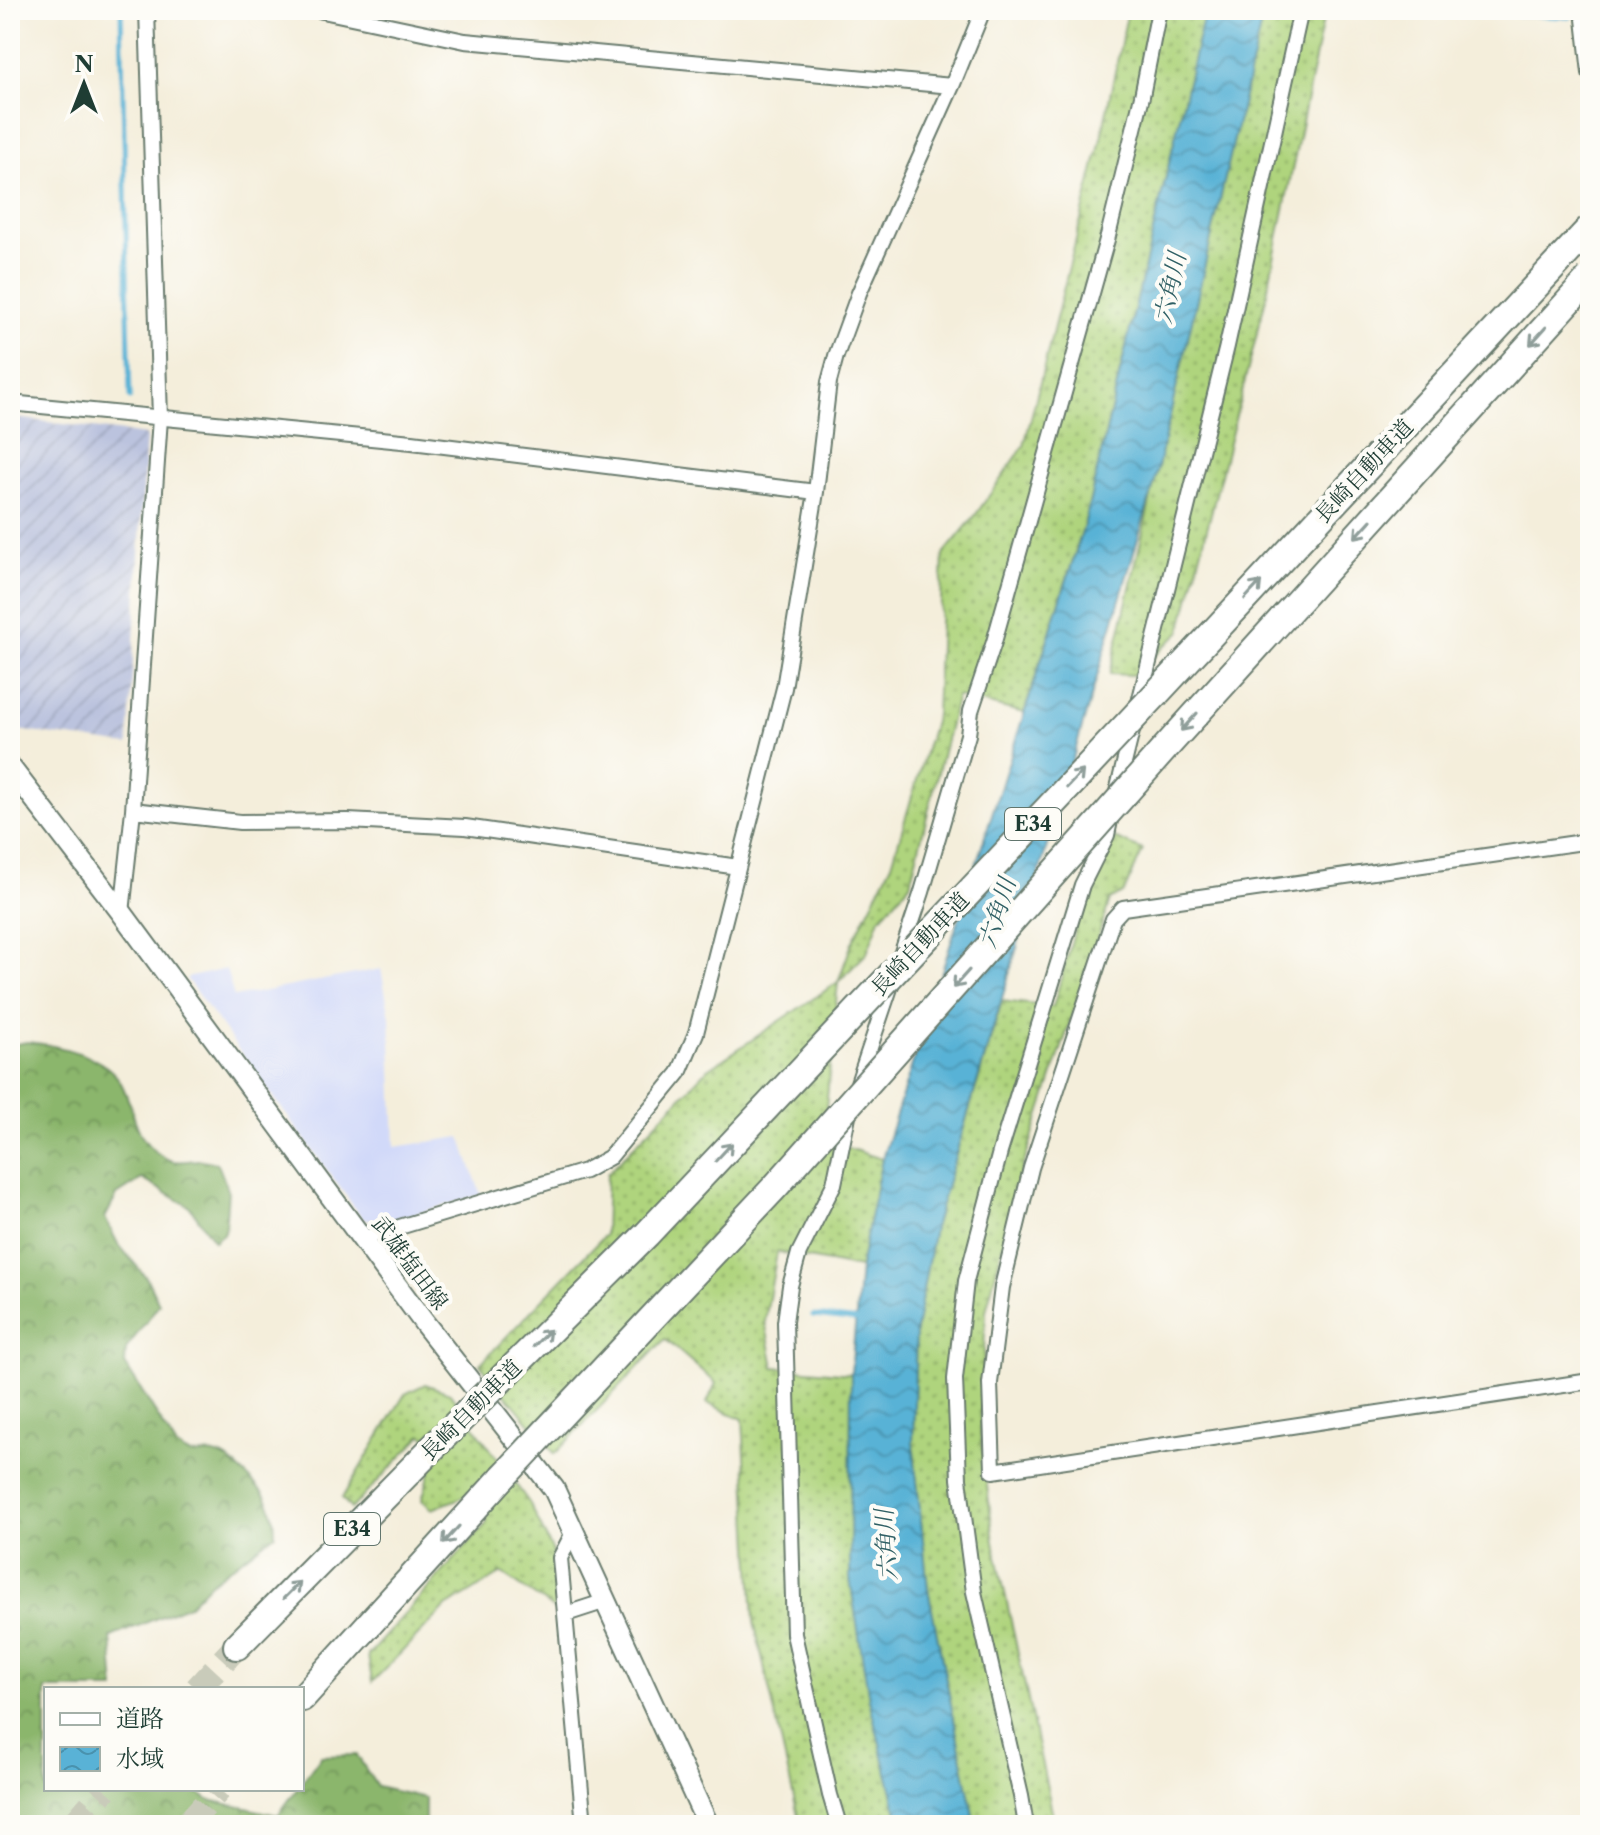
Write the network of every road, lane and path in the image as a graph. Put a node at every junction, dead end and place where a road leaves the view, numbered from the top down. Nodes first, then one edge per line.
1 (147, 10) edge
2 (318, 10) edge
3 (983, 10) edge
4 (1159, 10) edge
5 (1301, 10) edge
6 (1583, 10) edge
7 (1590, 73) edge
8 (952, 86) junction
9 (1590, 228) edge
10 (1590, 278) edge
11 (10, 403) edge
12 (160, 418) junction
13 (816, 492) junction
14 (10, 767) edge
15 (133, 810) junction
16 (1590, 841) edge
17 (738, 867) junction
18 (122, 913) junction
19 (364, 1241) junction
20 (1590, 1381) edge
21 (574, 1531) junction
22 (606, 1601) junction
23 (566, 1614) junction
24 (237, 1646) tunnel mouth
25 (304, 1696) edge
26 (584, 1825) edge
27 (708, 1825) edge
28 (839, 1825) edge
29 (1026, 1825) edge

1 - 12 street
2 - 8 street
3 - 8 street
4 - 28 street
5 - 29 street
6 - 7 street
8 - 13 street
24 -> 9 highway, 長崎自動車道 / E34, bridge
10 -> 25 highway, 長崎自動車道 / E34, bridge
11 - 12 street
12 - 13 street
12 - 15 street
13 - 17 street
14 - 18 main road, 武雄塩田線
15 - 17 street
15 - 18 street
16 - 20 street
17 - 19 street
18 - 19 main road, 武雄塩田線
19 - 21 main road, 武雄塩田線
21 - 22 main road, 武雄塩田線
21 - 23 street
22 - 23 street
22 - 27 main road, 武雄塩田線
23 - 26 street

